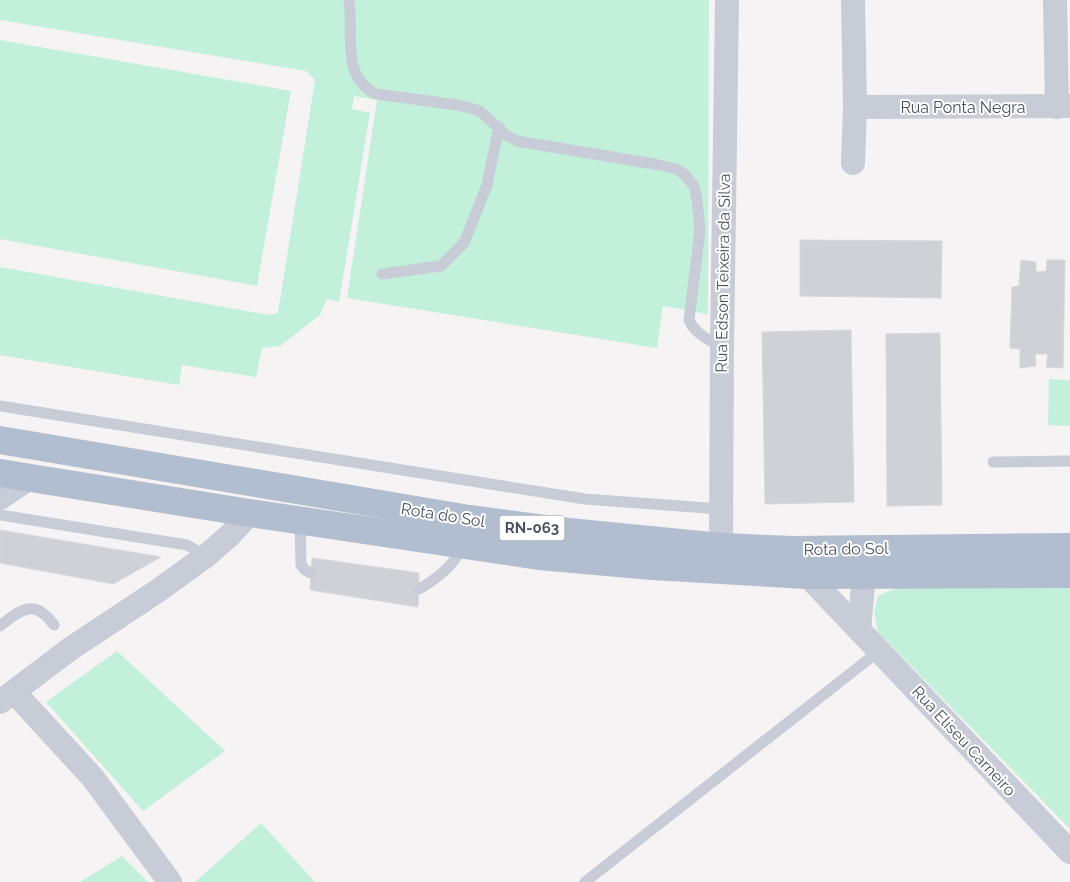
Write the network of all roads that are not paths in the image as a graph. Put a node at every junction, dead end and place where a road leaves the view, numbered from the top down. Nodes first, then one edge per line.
1 (349, 0) edge
2 (727, 0) edge
3 (853, 0) edge
4 (1055, 0) edge
5 (1063, 106) edge
6 (855, 107) junction
7 (498, 127) junction
8 (853, 163) dead end
9 (382, 274) dead end
10 (722, 348) junction
11 (0, 406) edge
12 (0, 440) edge
13 (1070, 461) edge
14 (994, 462) dead end
15 (0, 472) edge
16 (31, 477) junction
17 (0, 498) edge
18 (720, 509) junction
19 (250, 513) junction
20 (0, 515) edge
21 (300, 520) junction
22 (463, 545) junction
23 (721, 547) junction
24 (1070, 547) edge
25 (206, 556) junction
26 (311, 573) dead end
27 (1070, 574) edge
28 (807, 575) junction
29 (864, 575) junction
30 (419, 589) dead end
31 (54, 625) dead end
32 (0, 626) edge
33 (859, 629) junction
34 (879, 651) junction
35 (7, 697) edge
36 (1070, 852) edge
37 (170, 882) edge
38 (585, 882) edge

1 - 7 lane
2 - 10 street, Rua Edson Teixeira da Silva
3 - 6 street
4 - 5 street
5 - 6 street, Rua Ponta Negra
6 - 8 street
7 - 9 lane
7 - 10 lane
10 - 18 street, Rua Edson Teixeira da Silva
11 - 18 lane
12 - 23 main road, Rota do Sol / RN-063
13 - 14 lane
15 - 16 main road, Rota do Sol / RN-063
16 - 17 street
16 - 19 main road, Rota do Sol / RN-063
18 - 23 street, Rua Edson Teixeira da Silva
19 - 21 main road, Rota do Sol / RN-063
19 - 25 street
20 - 25 lane
21 - 22 main road, Rota do Sol / RN-063
21 - 26 lane
22 - 28 main road, Rota do Sol / RN-063
22 - 30 lane
23 - 24 main road, Rota do Sol / RN-063
25 - 35 street
27 - 29 main road, Rota do Sol / RN-063
28 - 29 main road, Rota do Sol / RN-063
28 - 33 street, Rua Eliseu Carneiro
29 - 33 street
31 - 32 lane
33 - 34 street, Rua Eliseu Carneiro
34 - 36 street, Rua Eliseu Carneiro
34 - 38 lane
35 - 37 street

